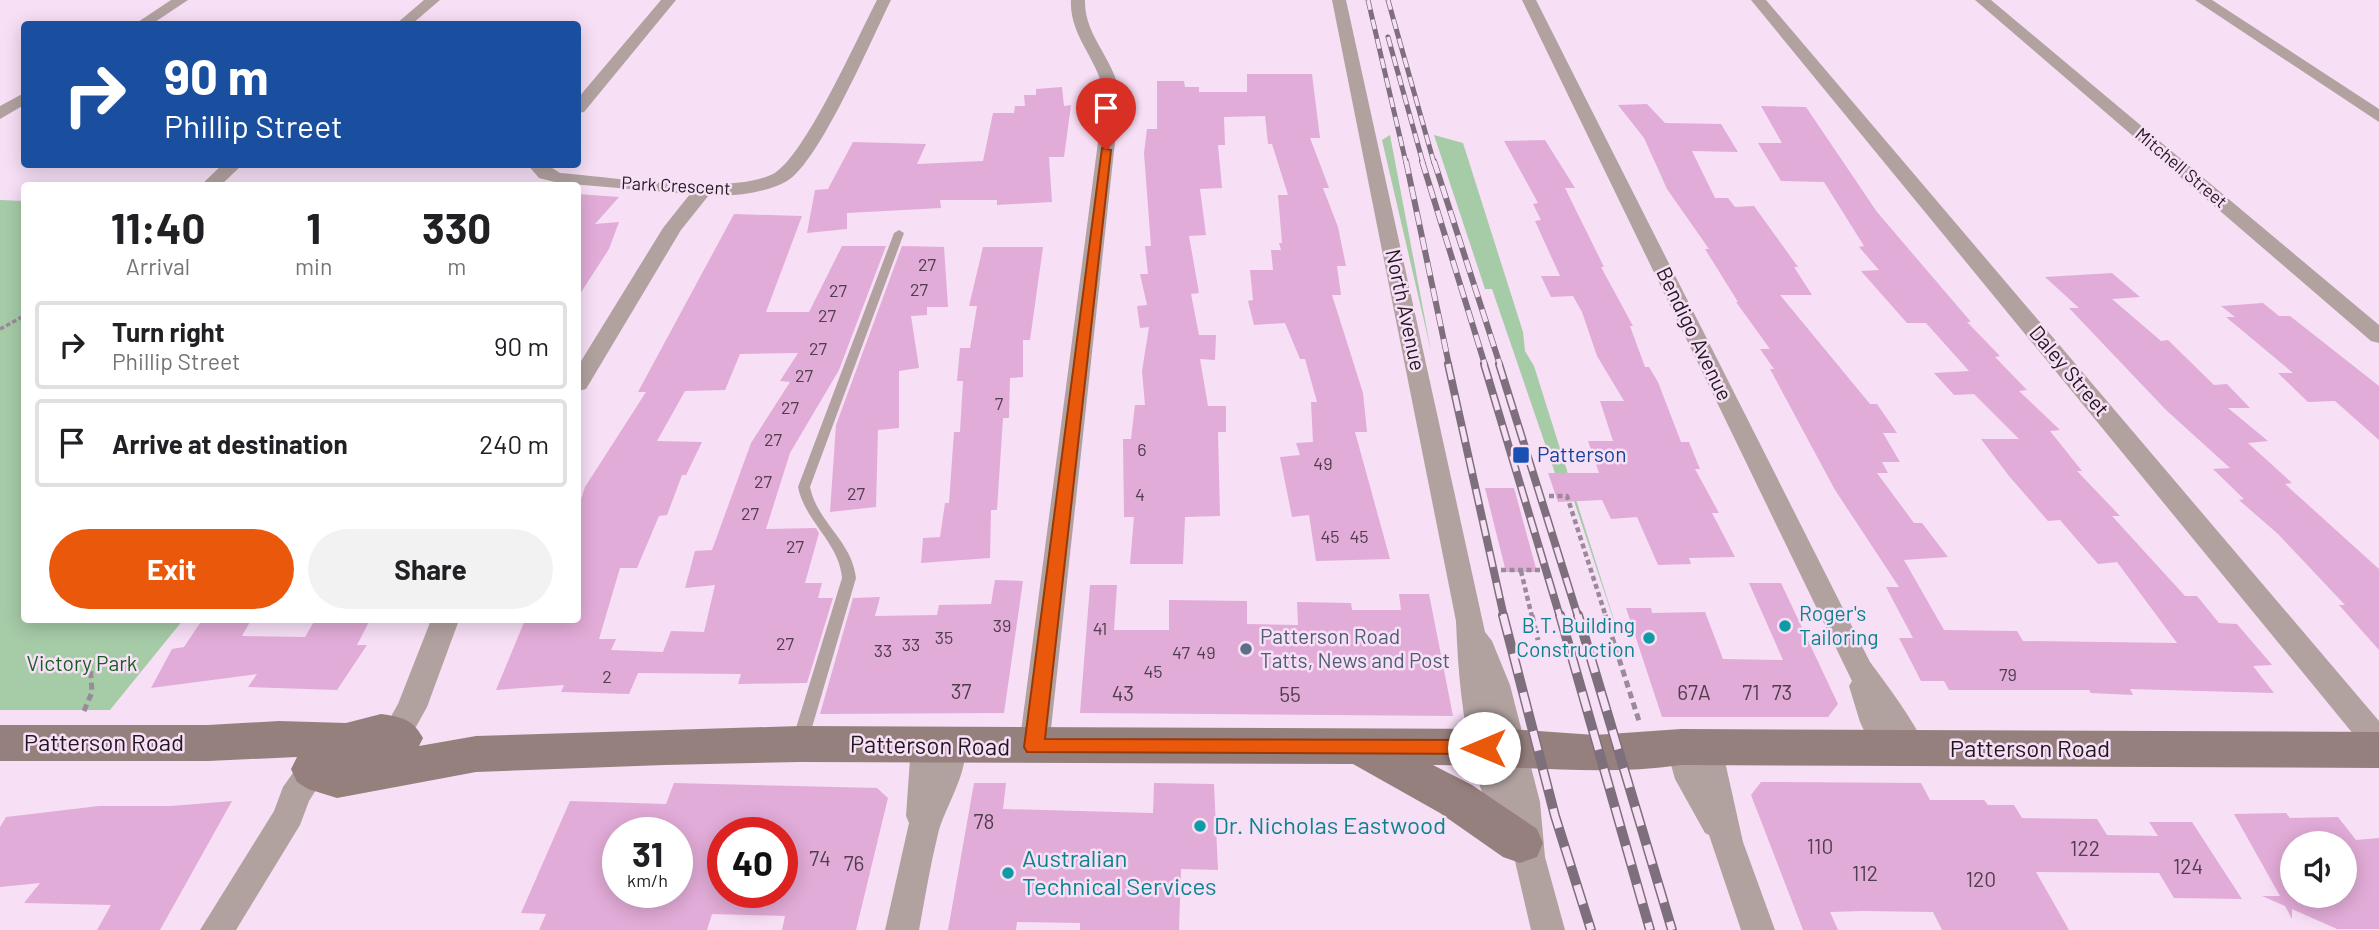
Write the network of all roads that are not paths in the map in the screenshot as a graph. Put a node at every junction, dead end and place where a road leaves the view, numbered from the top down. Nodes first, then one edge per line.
1 (181, 0) edge
2 (433, 0) edge
3 (669, 0) edge
4 (884, 0) edge
5 (1078, 0) edge
6 (1339, 0) edge
7 (1529, 0) edge
8 (1758, 0) edge
9 (1982, 0) edge
10 (2203, 0) edge
11 (147, 21) edge
12 (407, 21) edge
13 (21, 100) edge
14 (581, 104) edge
15 (0, 114) edge
16 (2379, 117) edge
17 (229, 168) edge
18 (540, 168) edge
19 (214, 182) edge
20 (696, 190) junction
21 (899, 233) dead end
22 (2379, 336) edge
23 (581, 379) edge
24 (444, 623) edge
25 (399, 736) junction
26 (0, 743) edge
27 (799, 744) junction
28 (938, 746) junction
29 (1034, 747) junction
30 (1694, 747) junction
31 (1363, 748) junction
32 (1497, 748) junction
33 (1900, 749) junction
34 (2376, 752) edge
35 (476, 754) junction
36 (334, 766) junction
37 (1524, 850) junction
38 (217, 930) edge
39 (902, 930) edge
40 (1548, 930) edge
41 (1758, 930) edge

1 - 11 street
2 - 12 street
3 - 14 street
4 - 20 street, Park Crescent
5 - 29 street
6 - 32 street, North Avenue
7 - 33 street, Bendigo Avenue
8 - 34 street, Daley Street
9 - 22 street, Mitchell Street
10 - 16 street
13 - 15 street
17 - 19 street
18 - 20 street, Park Crescent
20 - 23 street
21 - 27 lane
24 - 25 street
25 - 35 street, Patterson Road
25 - 36 street, Patterson Road
26 - 36 street, Patterson Road
27 - 28 street, Patterson Road
27 - 35 street, Patterson Road
28 - 29 street, Patterson Road
28 - 39 street
29 - 31 street, Patterson Road
30 - 32 street, Patterson Road
30 - 33 street, Patterson Road
30 - 41 street
31 - 32 street, Patterson Road
31 - 37 street
32 - 37 street, North Avenue
33 - 34 street, Patterson Road
35 - 36 street, Patterson Road
36 - 38 street
37 - 40 street, North Avenue

